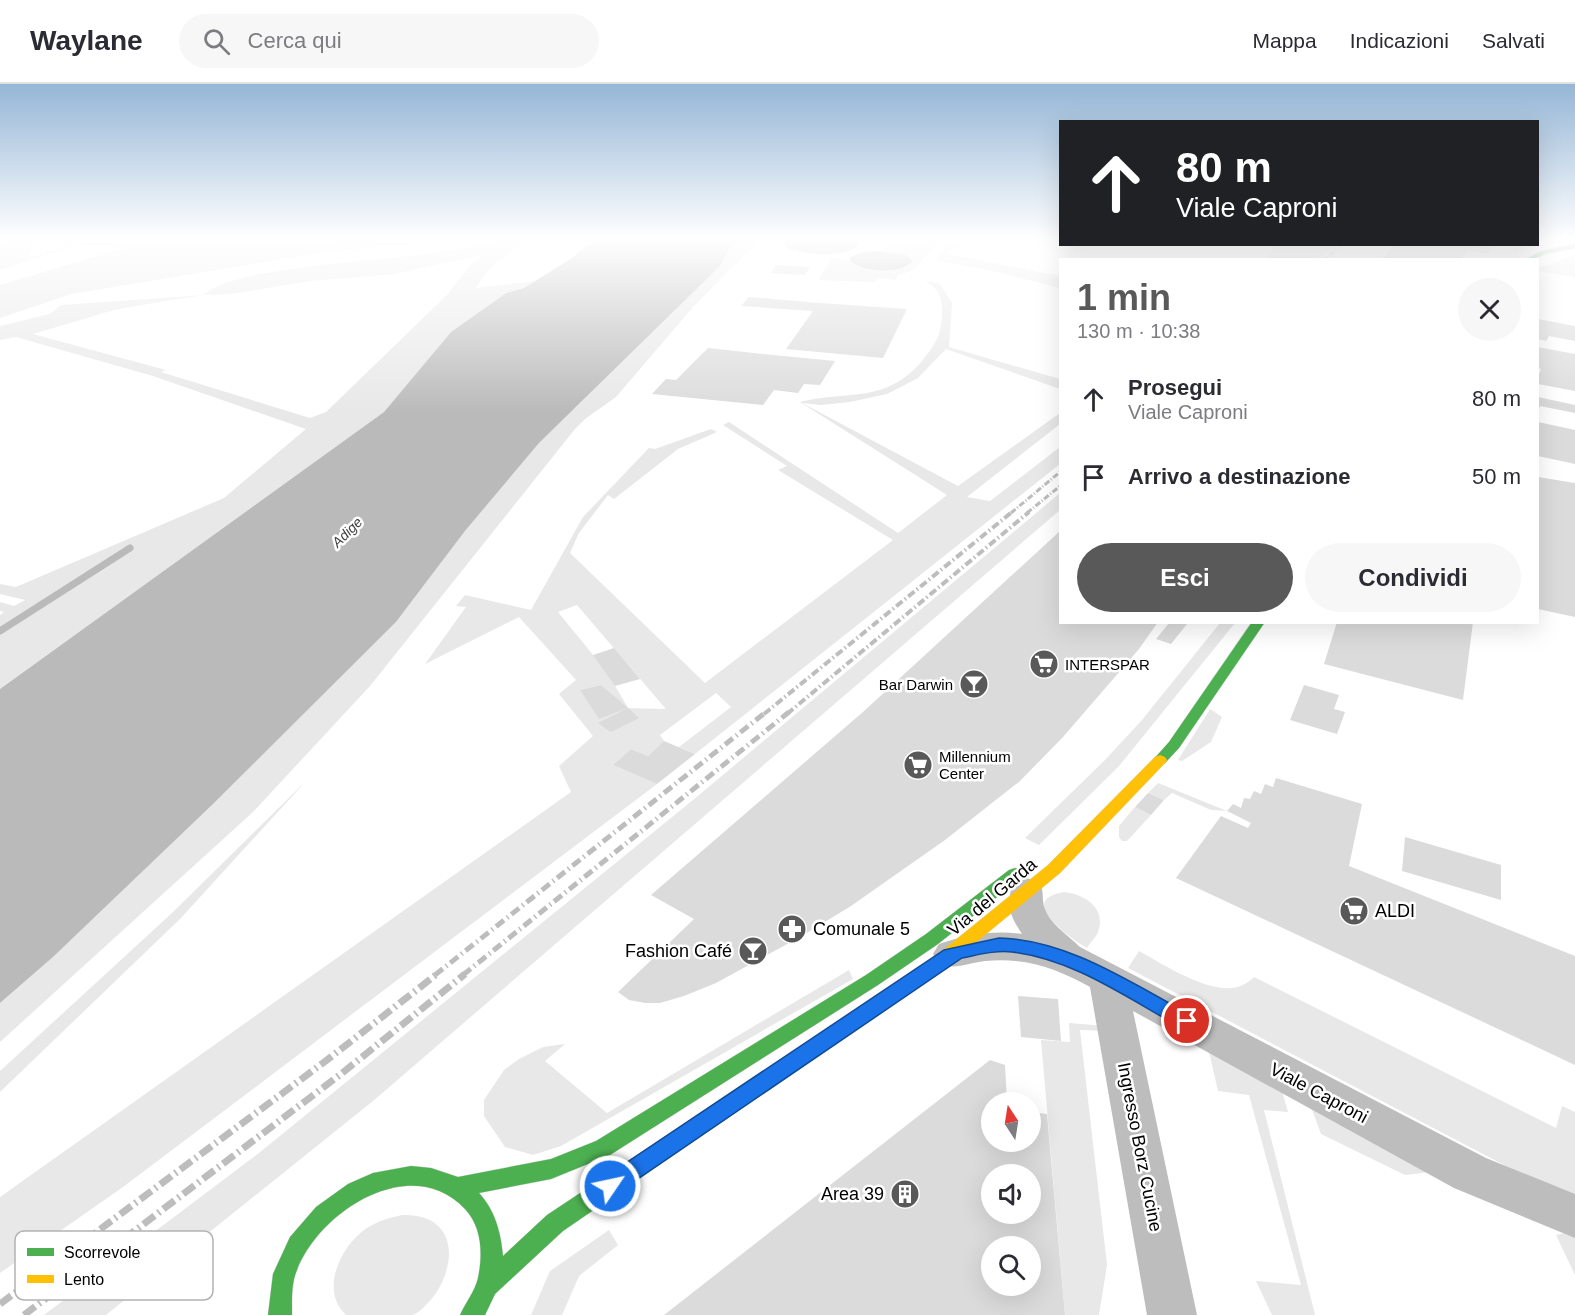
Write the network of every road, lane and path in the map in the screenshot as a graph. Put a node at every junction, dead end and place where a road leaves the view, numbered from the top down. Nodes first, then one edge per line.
1 (1258, 624) edge
2 (1027, 878) junction
3 (951, 955) junction
4 (1069, 958) junction
5 (1107, 978) junction
6 (459, 1187) junction
7 (1575, 1216) edge
8 (487, 1286) junction
9 (280, 1315) edge
10 (472, 1315) edge
11 (1172, 1315) edge

1 - 2 main road, Via del Garda
2 - 3 main road, Via del Garda
2 - 4 street, Viale Caproni
2 - 6 main road, Via del Garda
3 - 4 street, Viale Caproni
3 - 8 main road, Via del Garda
4 - 5 street, Viale Caproni
5 - 7 street, Viale Caproni
5 - 11 street, Ingresso Borz Cucine
6 - 8 main road, Via del Garda
6 - 9 main road, Via del Garda
8 - 10 main road, Via del Garda

